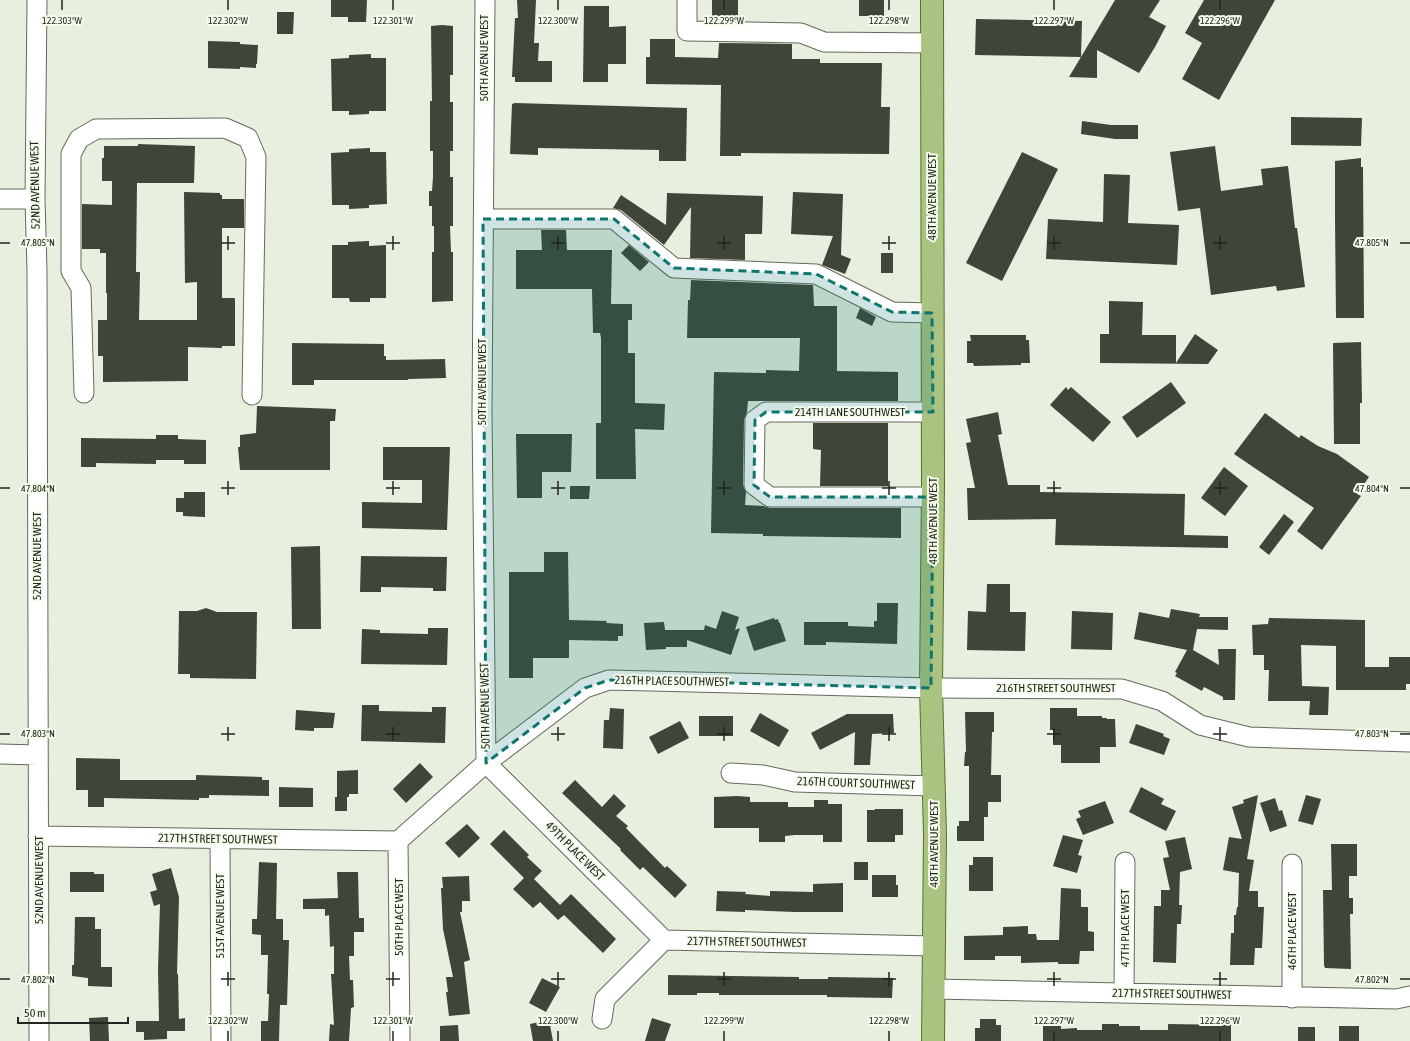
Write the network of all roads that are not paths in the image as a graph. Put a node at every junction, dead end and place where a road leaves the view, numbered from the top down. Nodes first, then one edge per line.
1 (37, 0) edge
2 (485, 0) edge
3 (687, 0) edge
4 (932, 0) edge
5 (932, 43) junction
6 (0, 199) edge
7 (35, 199) junction
8 (483, 219) junction
9 (932, 312) junction
10 (84, 393) dead end
11 (252, 395) dead end
12 (933, 412) junction
13 (933, 497) junction
14 (931, 688) junction
15 (1410, 742) edge
16 (0, 754) edge
17 (38, 755) junction
18 (486, 763) junction
19 (731, 773) dead end
20 (934, 786) junction
21 (38, 836) junction
22 (220, 838) junction
23 (398, 841) junction
24 (1125, 862) dead end
25 (1292, 864) dead end
26 (664, 940) junction
27 (934, 946) junction
28 (933, 989) junction
29 (1124, 993) junction
30 (1410, 996) edge
31 (1292, 998) junction
32 (602, 1019) dead end
33 (39, 1041) edge
34 (221, 1041) edge
35 (400, 1041) edge
36 (933, 1041) edge

1 - 7 street, 52ND AVENUE WEST
2 - 8 street, 50TH AVENUE WEST
3 - 5 street
4 - 5 main road, 48TH AVENUE WEST
5 - 9 main road, 48TH AVENUE WEST
6 - 7 street
7 - 17 street, 52ND AVENUE WEST
8 - 9 street
8 - 18 street, 50TH AVENUE WEST
9 - 12 main road, 48TH AVENUE WEST
10 - 11 street
12 - 13 main road, 48TH AVENUE WEST
12 - 13 street, 214TH LANE SOUTHWEST
13 - 14 main road, 48TH AVENUE WEST
14 - 15 street, 216TH STREET SOUTHWEST
14 - 18 street, 216TH PLACE SOUTHWEST
14 - 20 main road, 48TH AVENUE WEST
16 - 17 street
17 - 21 street, 52ND AVENUE WEST
18 - 23 street, 216TH PLACE SOUTHWEST
18 - 26 street, 49TH PLACE WEST
19 - 20 street, 216TH COURT SOUTHWEST
20 - 27 main road, 48TH AVENUE WEST
21 - 22 street, 217TH STREET SOUTHWEST
21 - 33 street, 52ND AVENUE WEST
22 - 23 street, 217TH STREET SOUTHWEST
22 - 34 street, 51ST AVENUE WEST
23 - 35 street, 50TH PLACE WEST
24 - 29 street, 47TH PLACE WEST
25 - 31 street, 46TH PLACE WEST
26 - 27 street, 217TH STREET SOUTHWEST
26 - 32 street
27 - 28 main road, 48TH AVENUE WEST
28 - 29 street, 217TH STREET SOUTHWEST
28 - 36 main road, 48TH AVENUE WEST
29 - 31 street, 217TH STREET SOUTHWEST
30 - 31 street, 217TH STREET SOUTHWEST

